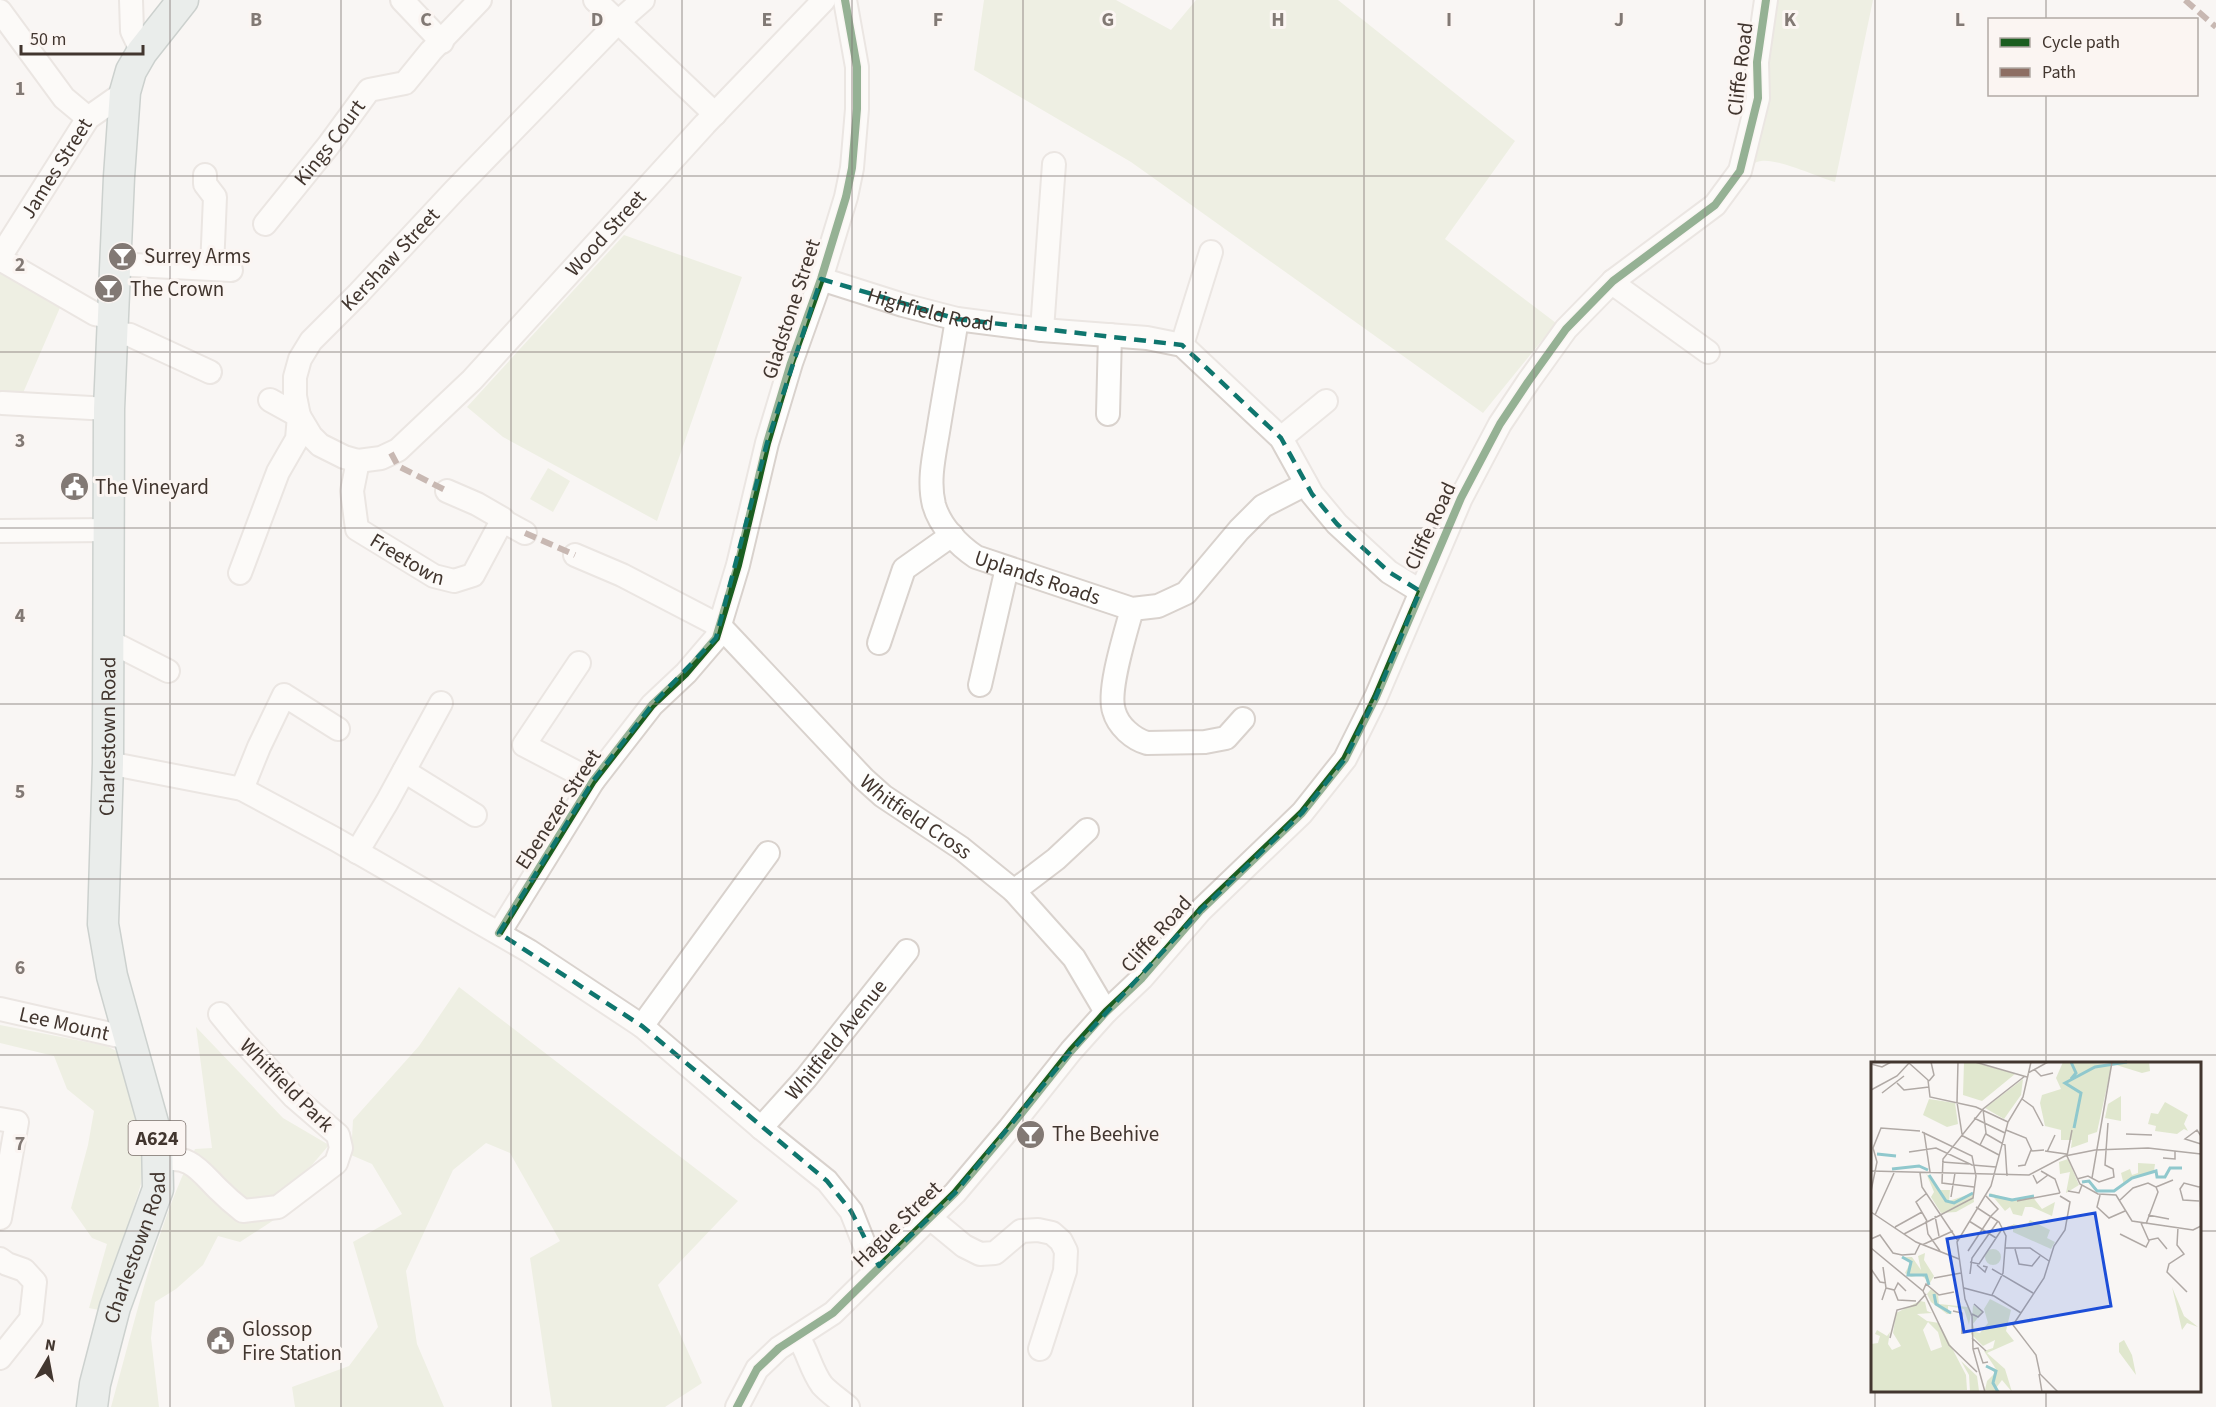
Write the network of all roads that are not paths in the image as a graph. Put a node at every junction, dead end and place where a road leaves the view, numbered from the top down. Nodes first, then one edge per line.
1 (131, 0) edge
2 (183, 0) edge
3 (402, 0) edge
4 (480, 0) edge
5 (596, 0) edge
6 (643, 0) edge
7 (824, 0) edge
8 (845, 0) edge
9 (1766, 0) edge
10 (0, 11) edge
11 (619, 21) junction
12 (442, 42) junction
13 (142, 52) junction
14 (125, 92) junction
15 (715, 114) junction
16 (88, 118) junction
17 (1054, 164) dead end
18 (205, 175) dead end
19 (265, 224) dead end
20 (1210, 252) dead end
21 (0, 258) edge
22 (114, 264) junction
23 (821, 279) junction
24 (1613, 281) junction
25 (957, 319) junction
26 (112, 325) junction
27 (1042, 330) junction
28 (1110, 335) junction
29 (1182, 345) junction
30 (1708, 352) dead end
31 (210, 372) dead end
32 (270, 400) dead end
33 (1326, 401) dead end
34 (2, 403) dead end
35 (109, 409) junction
36 (1108, 414) dead end
37 (299, 416) junction
38 (1281, 438) junction
39 (358, 461) junction
40 (1306, 484) junction
41 (447, 491) dead end
42 (503, 521) junction
43 (110, 530) junction
44 (0, 531) edge
45 (525, 533) dead end
46 (952, 534) junction
47 (574, 555) dead end
48 (1007, 568) junction
49 (240, 573) dead end
50 (1420, 591) junction
51 (1132, 609) junction
52 (720, 626) junction
53 (879, 643) dead end
54 (108, 645) junction
55 (579, 663) dead end
56 (168, 671) dead end
57 (980, 685) dead end
58 (441, 704) dead end
59 (1244, 719) dead end
60 (338, 729) dead end
61 (108, 763) junction
62 (404, 771) junction
63 (593, 781) junction
64 (242, 789) junction
65 (475, 815) dead end
66 (1087, 830) dead end
67 (357, 852) junction
68 (768, 853) dead end
69 (1014, 891) junction
70 (499, 933) junction
71 (908, 951) dead end
72 (0, 1009) edge
73 (1106, 1012) junction
74 (220, 1014) dead end
75 (642, 1026) junction
76 (128, 1038) junction
77 (1071, 1051) joint
78 (0, 1119) edge
79 (761, 1128) junction
80 (159, 1161) junction
81 (0, 1218) edge
82 (930, 1218) junction
83 (0, 1259) edge
84 (879, 1266) junction
85 (798, 1336) junction
86 (1040, 1349) dead end
87 (0, 1358) edge
88 (92, 1407) edge
89 (737, 1407) edge
90 (848, 1407) edge

1 - 13 street
2 - 13 main road, A624
3 - 12 street
4 - 12 street
5 - 11 street
6 - 11 street, Kershaw Street
7 - 15 street, Wood Street
8 - 23 street, Gladstone Street
9 - 24 street, Cliffe Road
10 - 16 street
11 - 15 street
11 - 37 street, Kershaw Street
12 - 19 street, Kings Court
13 - 14 main road, Charlestown Road / A624
14 - 16 street, James Street
14 - 22 main road, Charlestown Road / A624
15 - 39 street, Wood Street
16 - 21 street, James Street
17 - 27 street
18 - 22 street
20 - 29 street
21 - 26 street
22 - 26 main road, Charlestown Road / A624
23 - 25 street, Highfield Road
23 - 52 street, Gladstone Street
24 - 30 street
24 - 50 street, Cliffe Road
25 - 27 street, Highfield Road
25 - 46 street, Uplands Roads
26 - 31 street
26 - 35 main road, Charlestown Road / A624
27 - 28 street, Highfield Road
28 - 29 street, Highfield Road
28 - 36 street
29 - 38 street
32 - 37 street
33 - 38 street
34 - 35 street
35 - 43 main road, Charlestown Road / A624
37 - 39 street
37 - 49 street, Kershaw Street
38 - 40 street
39 - 42 street, Freetown
40 - 50 street
40 - 51 street, Uplands Roads
41 - 42 street
42 - 45 street
43 - 44 street
43 - 54 main road, Charlestown Road / A624
46 - 48 street, Uplands Roads
46 - 53 street
47 - 52 street
48 - 51 street, Uplands Roads
48 - 57 street
50 - 73 street, Cliffe Road
51 - 59 street
52 - 63 street, Ebenezer Street
52 - 69 street, Whitfield Cross
54 - 56 street
54 - 61 main road, Charlestown Road / A624
55 - 63 street
58 - 62 street
60 - 64 street
61 - 64 street
61 - 76 main road, Charlestown Road / A624
62 - 65 street
62 - 67 street
63 - 70 street, Ebenezer Street
64 - 67 street
66 - 69 street
67 - 70 street
68 - 75 street
69 - 73 street, Whitfield Cross
70 - 75 street
71 - 79 street, Whitfield Avenue
72 - 76 street, Lee Mount
73 - 77 street, Cliffe Road
74 - 80 street, Whitfield Park
75 - 79 street
76 - 80 main road, Charlestown Road / A624
77 - 82 street, Hague Street
78 - 81 street
79 - 84 street
80 - 88 main road, Charlestown Road / A624
82 - 84 street, Hague Street
82 - 86 street
83 - 87 street
84 - 85 street, Hague Street
85 - 89 street, Hague Street
85 - 90 street

